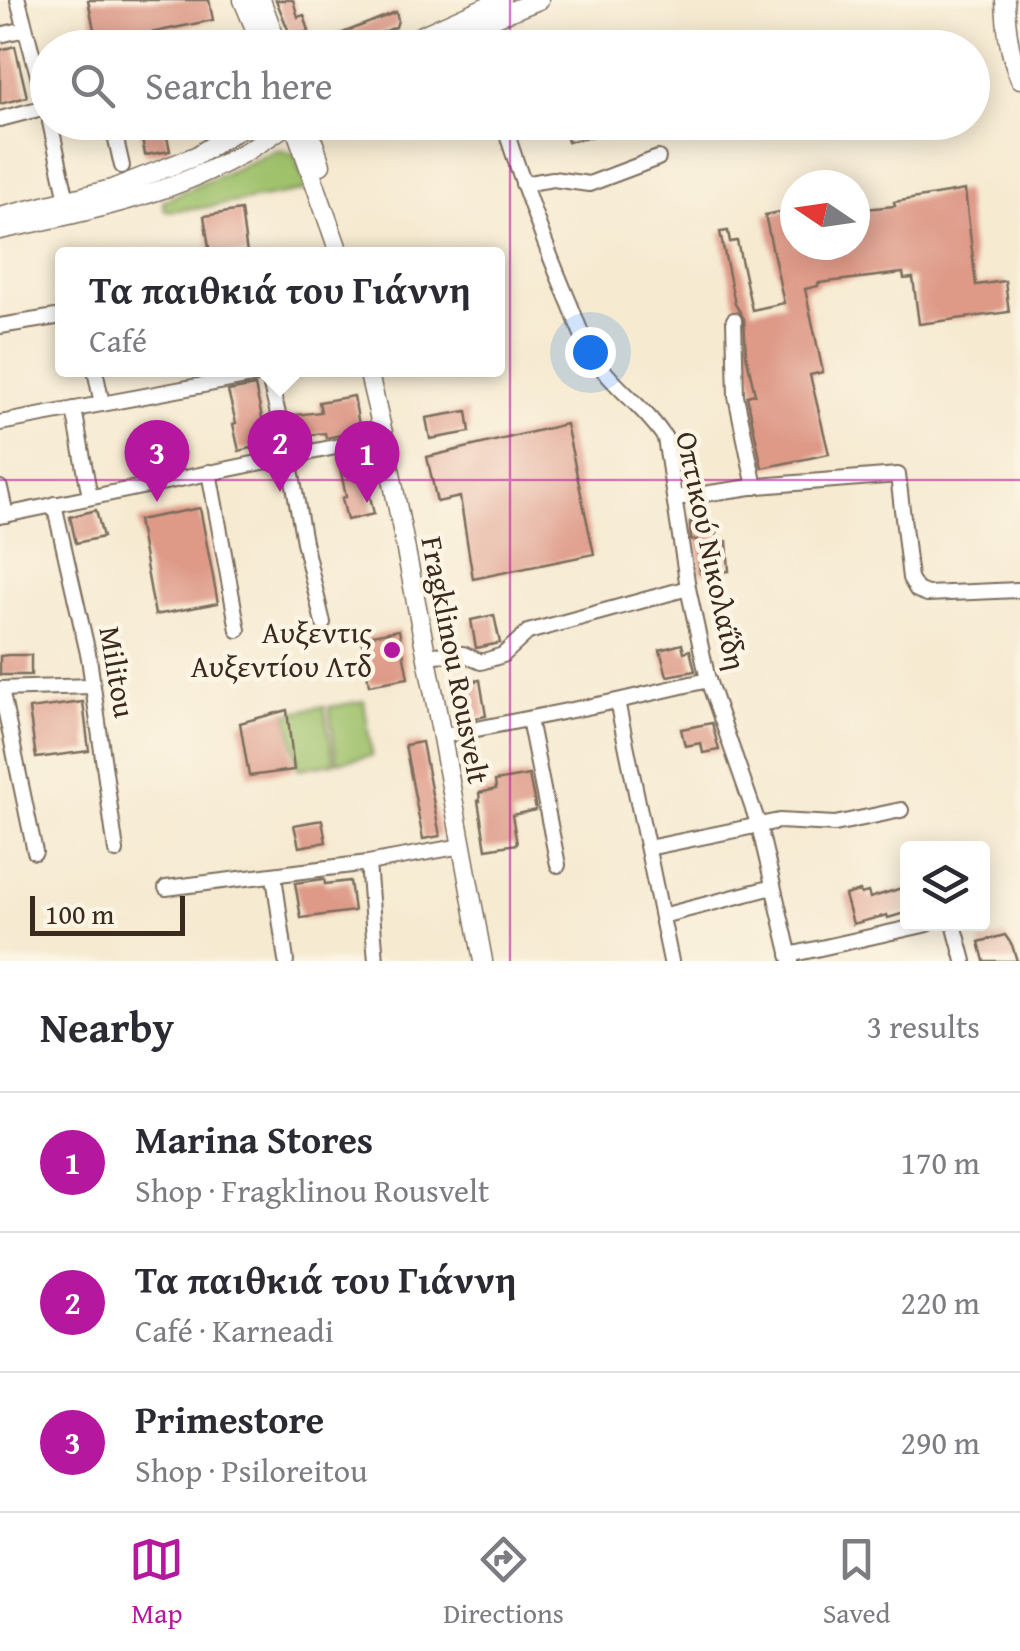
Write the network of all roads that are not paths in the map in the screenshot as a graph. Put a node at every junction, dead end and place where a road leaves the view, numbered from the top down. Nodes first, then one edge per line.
1 (18, 0) edge
2 (243, 0) edge
3 (261, 0) edge
4 (501, 0) edge
5 (539, 0) edge
6 (1005, 0) edge
7 (470, 12) edge
8 (24, 28) junction
9 (255, 30) edge
10 (272, 30) edge
11 (432, 30) edge
12 (450, 30) edge
13 (0, 35) edge
14 (30, 45) edge
15 (1020, 78) edge
16 (30, 113) edge
17 (0, 119) edge
18 (54, 140) edge
19 (116, 140) edge
20 (221, 140) edge
21 (266, 140) edge
22 (298, 140) edge
23 (313, 140) edge
24 (510, 140) edge
25 (658, 158) dead end
26 (122, 166) dead end
27 (523, 184) junction
28 (67, 200) junction
29 (0, 216) edge
30 (0, 230) edge
31 (337, 247) edge
32 (347, 247) edge
33 (55, 317) edge
34 (734, 320) dead end
35 (0, 326) edge
36 (96, 377) edge
37 (242, 377) edge
38 (269, 377) edge
39 (370, 377) edge
40 (102, 404) junction
41 (74, 409) junction
42 (0, 423) edge
43 (384, 437) junction
44 (289, 458) junction
45 (208, 472) junction
46 (756, 487) junction
47 (0, 488) edge
48 (90, 497) junction
49 (676, 498) junction
50 (54, 504) junction
51 (3, 516) edge
52 (688, 588) junction
53 (1018, 590) edge
54 (322, 623) dead end
55 (238, 630) dead end
56 (425, 655) junction
57 (708, 680) junction
58 (92, 686) junction
59 (0, 689) edge
60 (617, 701) junction
61 (530, 719) junction
62 (442, 736) junction
63 (901, 810) dead end
64 (758, 826) junction
65 (462, 846) junction
66 (648, 848) junction
67 (116, 851) dead end
68 (35, 852) dead end
69 (368, 863) junction
70 (558, 865) dead end
71 (274, 876) junction
72 (773, 887) junction
73 (166, 888) dead end
74 (662, 916) junction
75 (900, 931) edge
76 (956, 931) edge
77 (480, 940) junction
78 (790, 958) edge
79 (286, 961) edge
80 (376, 961) edge
81 (468, 961) edge
82 (483, 961) edge
83 (671, 961) edge
84 (964, 961) edge

1 - 8 street
2 - 9 main road
3 - 10 main road
4 - 7 main road
5 - 7 main road
6 - 15 main road
7 - 11 main road
7 - 12 main road
8 - 13 street
8 - 14 street
16 - 17 street
18 - 28 street
19 - 26 street
20 - 28 main road
21 - 30 main road
22 - 31 main road
23 - 32 main road
24 - 27 street, Οπτικού Νικολαΐδη
25 - 27 street
27 - 49 street, Οπτικού Νικολαΐδη
28 - 29 main road
33 - 35 street
34 - 46 street
36 - 40 street
37 - 40 street
38 - 44 street
39 - 43 main road, Fragklinou Rousvelt
40 - 41 street
41 - 42 street
41 - 48 street
43 - 44 street
43 - 56 main road, Fragklinou Rousvelt
44 - 45 street
44 - 54 street
45 - 48 street
45 - 55 street
46 - 49 street
46 - 53 street
47 - 51 street
48 - 50 street
49 - 52 street, Οπτικού Νικολαΐδη
50 - 51 street
50 - 58 street, Militou
52 - 56 street
52 - 57 street, Οπτικού Νικολαΐδη
56 - 62 main road, Fragklinou Rousvelt
57 - 60 street
57 - 64 street, Οπτικού Νικολαΐδη
58 - 59 street
58 - 67 street, Militou
59 - 68 street
60 - 61 street
60 - 66 street
61 - 62 street
61 - 70 street
62 - 65 main road, Fragklinou Rousvelt
63 - 64 street
64 - 66 street
64 - 72 street, Οπτικού Νικολαΐδη
65 - 69 street
65 - 77 main road, Fragklinou Rousvelt
66 - 74 street
69 - 71 street
69 - 80 street
71 - 73 street
71 - 79 street
72 - 74 street
72 - 78 street, Οπτικού Νικολαΐδη
74 - 83 street
75 - 78 street
76 - 84 street
77 - 81 street
77 - 82 main road, Fragklinou Rousvelt

